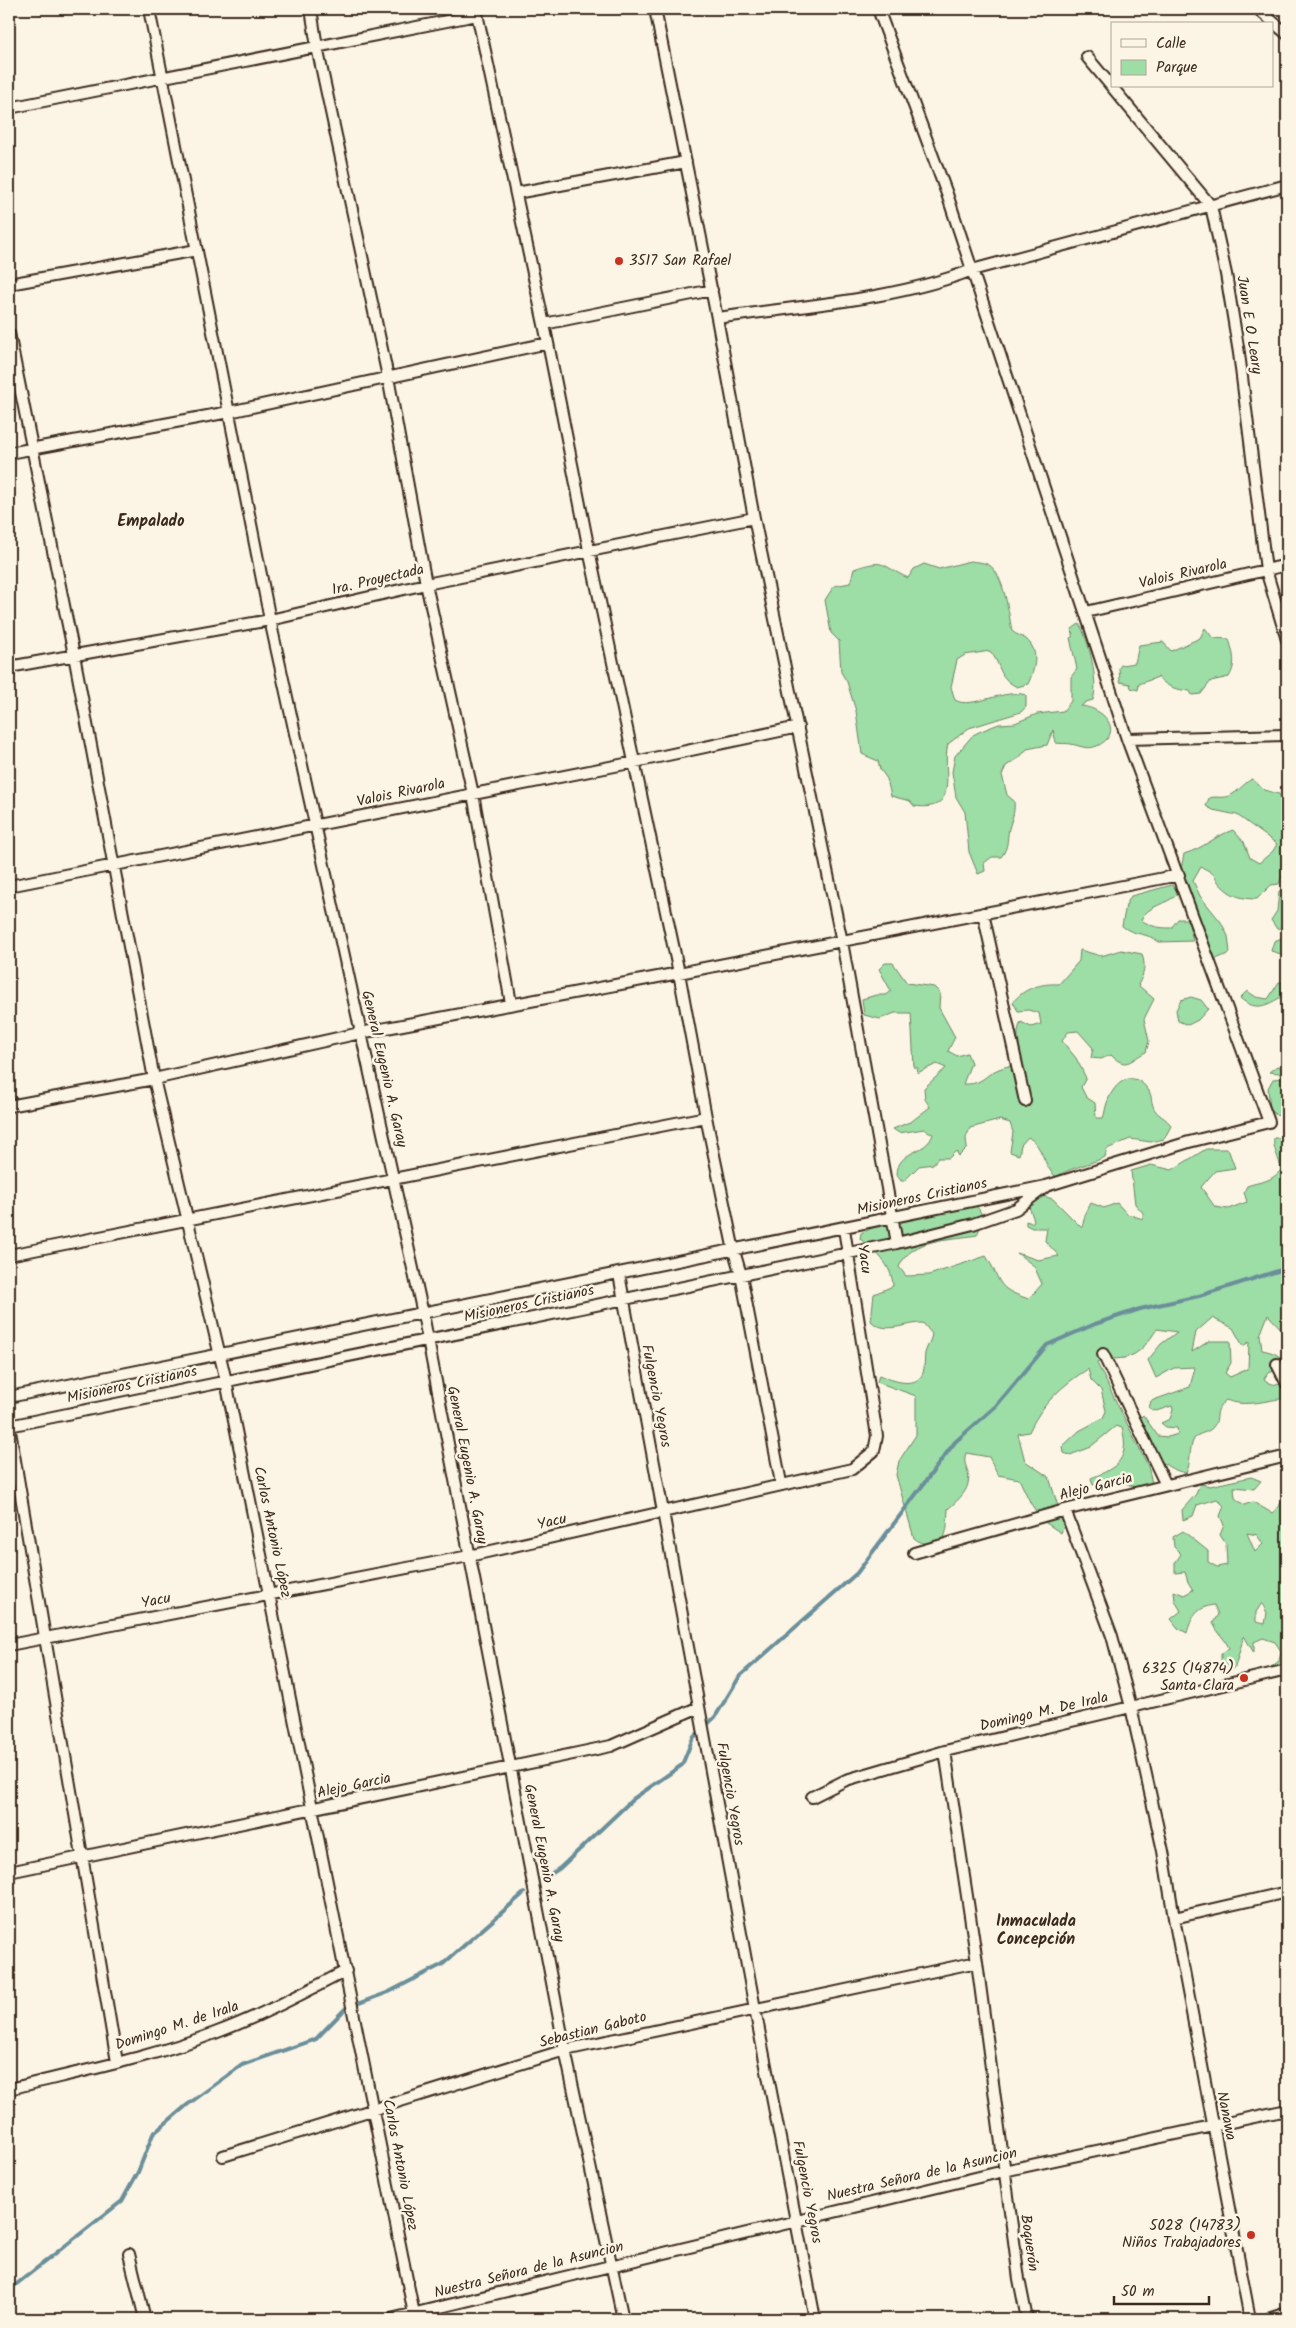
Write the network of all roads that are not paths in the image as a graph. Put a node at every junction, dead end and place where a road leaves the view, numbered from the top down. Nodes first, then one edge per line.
1 (149, 9) edge
2 (312, 9) edge
3 (655, 9) edge
4 (878, 9) edge
5 (1258, 9) edge
6 (477, 12) edge
7 (1273, 22) edge
8 (1274, 23) edge
9 (1287, 34) edge
10 (317, 47) junction
11 (1087, 56) dead end
12 (162, 77) junction
13 (1111, 85) edge
14 (1113, 88) edge
15 (9, 108) edge
16 (686, 162) junction
17 (1287, 184) edge
18 (516, 193) junction
19 (1211, 206) junction
20 (197, 250) junction
21 (972, 270) junction
22 (9, 284) edge
23 (712, 290) junction
24 (717, 318) junction
25 (544, 324) junction
26 (9, 333) edge
27 (548, 343) junction
28 (388, 376) junction
29 (230, 412) junction
30 (32, 448) junction
31 (9, 453) edge
32 (754, 518) junction
33 (589, 550) junction
34 (1287, 565) edge
35 (1266, 570) junction
36 (426, 584) junction
37 (1086, 612) junction
38 (270, 620) junction
39 (1287, 640) edge
40 (74, 655) junction
41 (9, 668) edge
42 (798, 727) junction
43 (1287, 735) edge
44 (1127, 739) junction
45 (635, 762) junction
46 (473, 794) junction
47 (315, 826) junction
48 (114, 865) junction
49 (1179, 875) junction
50 (9, 886) edge
51 (983, 914) junction
52 (842, 942) junction
53 (679, 973) junction
54 (511, 1003) junction
55 (360, 1033) junction
56 (154, 1079) junction
57 (1025, 1101) dead end
58 (9, 1106) edge
59 (706, 1117) junction
60 (393, 1179) junction
61 (1046, 1186) junction
62 (189, 1219) junction
63 (894, 1219) junction
64 (844, 1229) junction
65 (896, 1243) junction
66 (734, 1251) junction
67 (847, 1253) junction
68 (9, 1255) edge
69 (619, 1274) junction
70 (741, 1275) junction
71 (623, 1299) junction
72 (423, 1314) junction
73 (427, 1341) junction
74 (1103, 1354) dead end
75 (219, 1355) junction
76 (1276, 1364) dead end
77 (226, 1381) junction
78 (1287, 1384) edge
79 (9, 1397) edge
80 (9, 1426) edge
81 (1287, 1456) edge
82 (782, 1483) junction
83 (1166, 1485) junction
84 (1065, 1510) junction
85 (663, 1513) junction
86 (914, 1553) dead end
87 (469, 1556) junction
88 (270, 1594) junction
89 (46, 1637) junction
90 (9, 1645) edge
91 (1287, 1670) edge
92 (699, 1707) junction
93 (1131, 1707) junction
94 (945, 1751) junction
95 (510, 1768) junction
96 (812, 1797) dead end
97 (314, 1810) junction
98 (81, 1857) junction
99 (9, 1872) edge
100 (1287, 1892) edge
101 (1174, 1918) junction
102 (977, 1962) junction
103 (346, 1971) junction
104 (755, 2009) junction
105 (565, 2050) junction
106 (117, 2062) junction
107 (9, 2089) edge
108 (374, 2110) junction
109 (1287, 2110) edge
110 (1213, 2127) junction
111 (224, 2156) dead end
112 (1004, 2171) junction
113 (798, 2220) junction
114 (128, 2254) dead end
115 (610, 2266) junction
116 (1287, 2313) edge
117 (415, 2316) edge
118 (145, 2319) edge
119 (391, 2319) edge
120 (623, 2319) edge
121 (815, 2319) edge
122 (1027, 2319) edge
123 (1250, 2319) edge
124 (1268, 2319) edge

1 - 12 street, General Eugenio A. Garay
2 - 10 street
3 - 16 street
4 - 21 street
5 - 7 street
6 - 10 street
6 - 18 street
8 - 9 street
10 - 12 street
10 - 28 street
11 - 13 street, Juan E O Leary
12 - 15 street
12 - 20 street, General Eugenio A. Garay
14 - 19 street, Juan E O Leary
16 - 18 street
16 - 23 street
17 - 19 street
18 - 25 street
19 - 21 street
19 - 35 street, Juan E O Leary
20 - 22 street
20 - 29 street, General Eugenio A. Garay
21 - 24 street
21 - 37 street
23 - 24 street
23 - 25 street
24 - 32 street
25 - 27 street
26 - 30 street, Carlos Antonio López
27 - 28 street
27 - 33 street
28 - 29 street
28 - 36 street
29 - 30 street
29 - 38 street, General Eugenio A. Garay
30 - 31 street
30 - 40 street, Carlos Antonio López
32 - 33 street, 1ra. Proyectada
32 - 42 street
33 - 36 street, 1ra. Proyectada
33 - 45 street
34 - 35 street, Valois Rivarola
35 - 37 street, Valois Rivarola
35 - 39 street, Juan E O Leary
36 - 38 street, 1ra. Proyectada
36 - 46 street
37 - 44 street
38 - 40 street, 1ra. Proyectada
38 - 47 street, General Eugenio A. Garay
40 - 41 street, 1ra. Proyectada
40 - 48 street, Carlos Antonio López
42 - 45 street, Valois Rivarola
42 - 52 street
43 - 44 street
44 - 49 street
45 - 46 street, Valois Rivarola
45 - 53 street
46 - 47 street, Valois Rivarola
46 - 54 street
47 - 48 street, Valois Rivarola
47 - 55 street, General Eugenio A. Garay
48 - 50 street, Valois Rivarola
48 - 56 street, Carlos Antonio López
49 - 51 street
49 - 61 street, Misioneros Cristianos
51 - 52 street
51 - 57 street
52 - 53 street
52 - 63 street
53 - 54 street
53 - 59 street
54 - 55 street
55 - 56 street
55 - 60 street, General Eugenio A. Garay
56 - 58 street
56 - 62 street, Carlos Antonio López
59 - 60 street
59 - 66 street
60 - 62 street
60 - 72 street, General Eugenio A. Garay
61 - 63 street, Misioneros Cristianos
61 - 65 street, Misioneros Cristianos
62 - 68 street
62 - 75 street, Carlos Antonio López
63 - 64 street, Misioneros Cristianos
63 - 65 street
64 - 66 street, Misioneros Cristianos
64 - 67 street, Yacu
65 - 67 street, Misioneros Cristianos
66 - 69 street, Misioneros Cristianos
66 - 70 street
67 - 70 street, Misioneros Cristianos
67 - 82 street, Yacu
69 - 71 street, Fulgencio Yegros
69 - 72 street, Misioneros Cristianos
70 - 71 street, Misioneros Cristianos
70 - 82 street
71 - 73 street, Misioneros Cristianos
71 - 85 street, Fulgencio Yegros
72 - 73 street, General Eugenio A. Garay
72 - 75 street, Misioneros Cristianos
73 - 77 street, Misioneros Cristianos
73 - 87 street, General Eugenio A. Garay
74 - 83 street
75 - 77 street, Carlos Antonio López
75 - 79 street, Misioneros Cristianos
76 - 78 street
77 - 80 street, Misioneros Cristianos
77 - 88 street, Carlos Antonio López
80 - 89 street
81 - 83 street, Alejo Garcia
82 - 85 street, Yacu
83 - 84 street, Alejo Garcia
84 - 86 street, Alejo Garcia
84 - 93 street, Nanawa
85 - 87 street, Yacu
85 - 92 street, Fulgencio Yegros
87 - 88 street, Yacu
87 - 95 street, General Eugenio A. Garay
88 - 89 street, Yacu
88 - 97 street, Carlos Antonio López
89 - 90 street, Yacu
89 - 98 street
91 - 93 street, Domingo M. De Irala
92 - 95 street, Alejo Garcia
92 - 104 street, Fulgencio Yegros
93 - 94 street, Domingo M. De Irala
93 - 101 street, Nanawa
94 - 96 street, Domingo M. De Irala
94 - 102 street, Boquerón
95 - 97 street, Alejo Garcia
95 - 105 street, General Eugenio A. Garay
97 - 98 street, Alejo Garcia
97 - 103 street, Carlos Antonio López
98 - 99 street, Alejo Garcia
98 - 106 street
100 - 101 street
101 - 110 street, Nanawa
102 - 104 street, Sebastian Gaboto
102 - 112 street, Boquerón
103 - 106 street, Domingo M. de Irala
103 - 108 street, Carlos Antonio López
104 - 105 street, Sebastian Gaboto
104 - 113 street, Fulgencio Yegros
105 - 108 street, Sebastian Gaboto
105 - 115 street, General Eugenio A. Garay
106 - 107 street, Domingo M. de Irala
108 - 111 street, Sebastian Gaboto
108 - 117 street, Carlos Antonio López
109 - 110 street, Nuestra Señora de la Asuncion
110 - 112 street, Nuestra Señora de la Asuncion
110 - 123 street, Nanawa
112 - 113 street, Nuestra Señora de la Asuncion
112 - 122 street, Boquerón
113 - 115 street, Nuestra Señora de la Asuncion
113 - 121 street, Fulgencio Yegros
114 - 118 street
115 - 117 street, Nuestra Señora de la Asuncion
115 - 120 street, General Eugenio A. Garay
116 - 124 street
117 - 119 street, Nuestra Señora de la Asuncion

